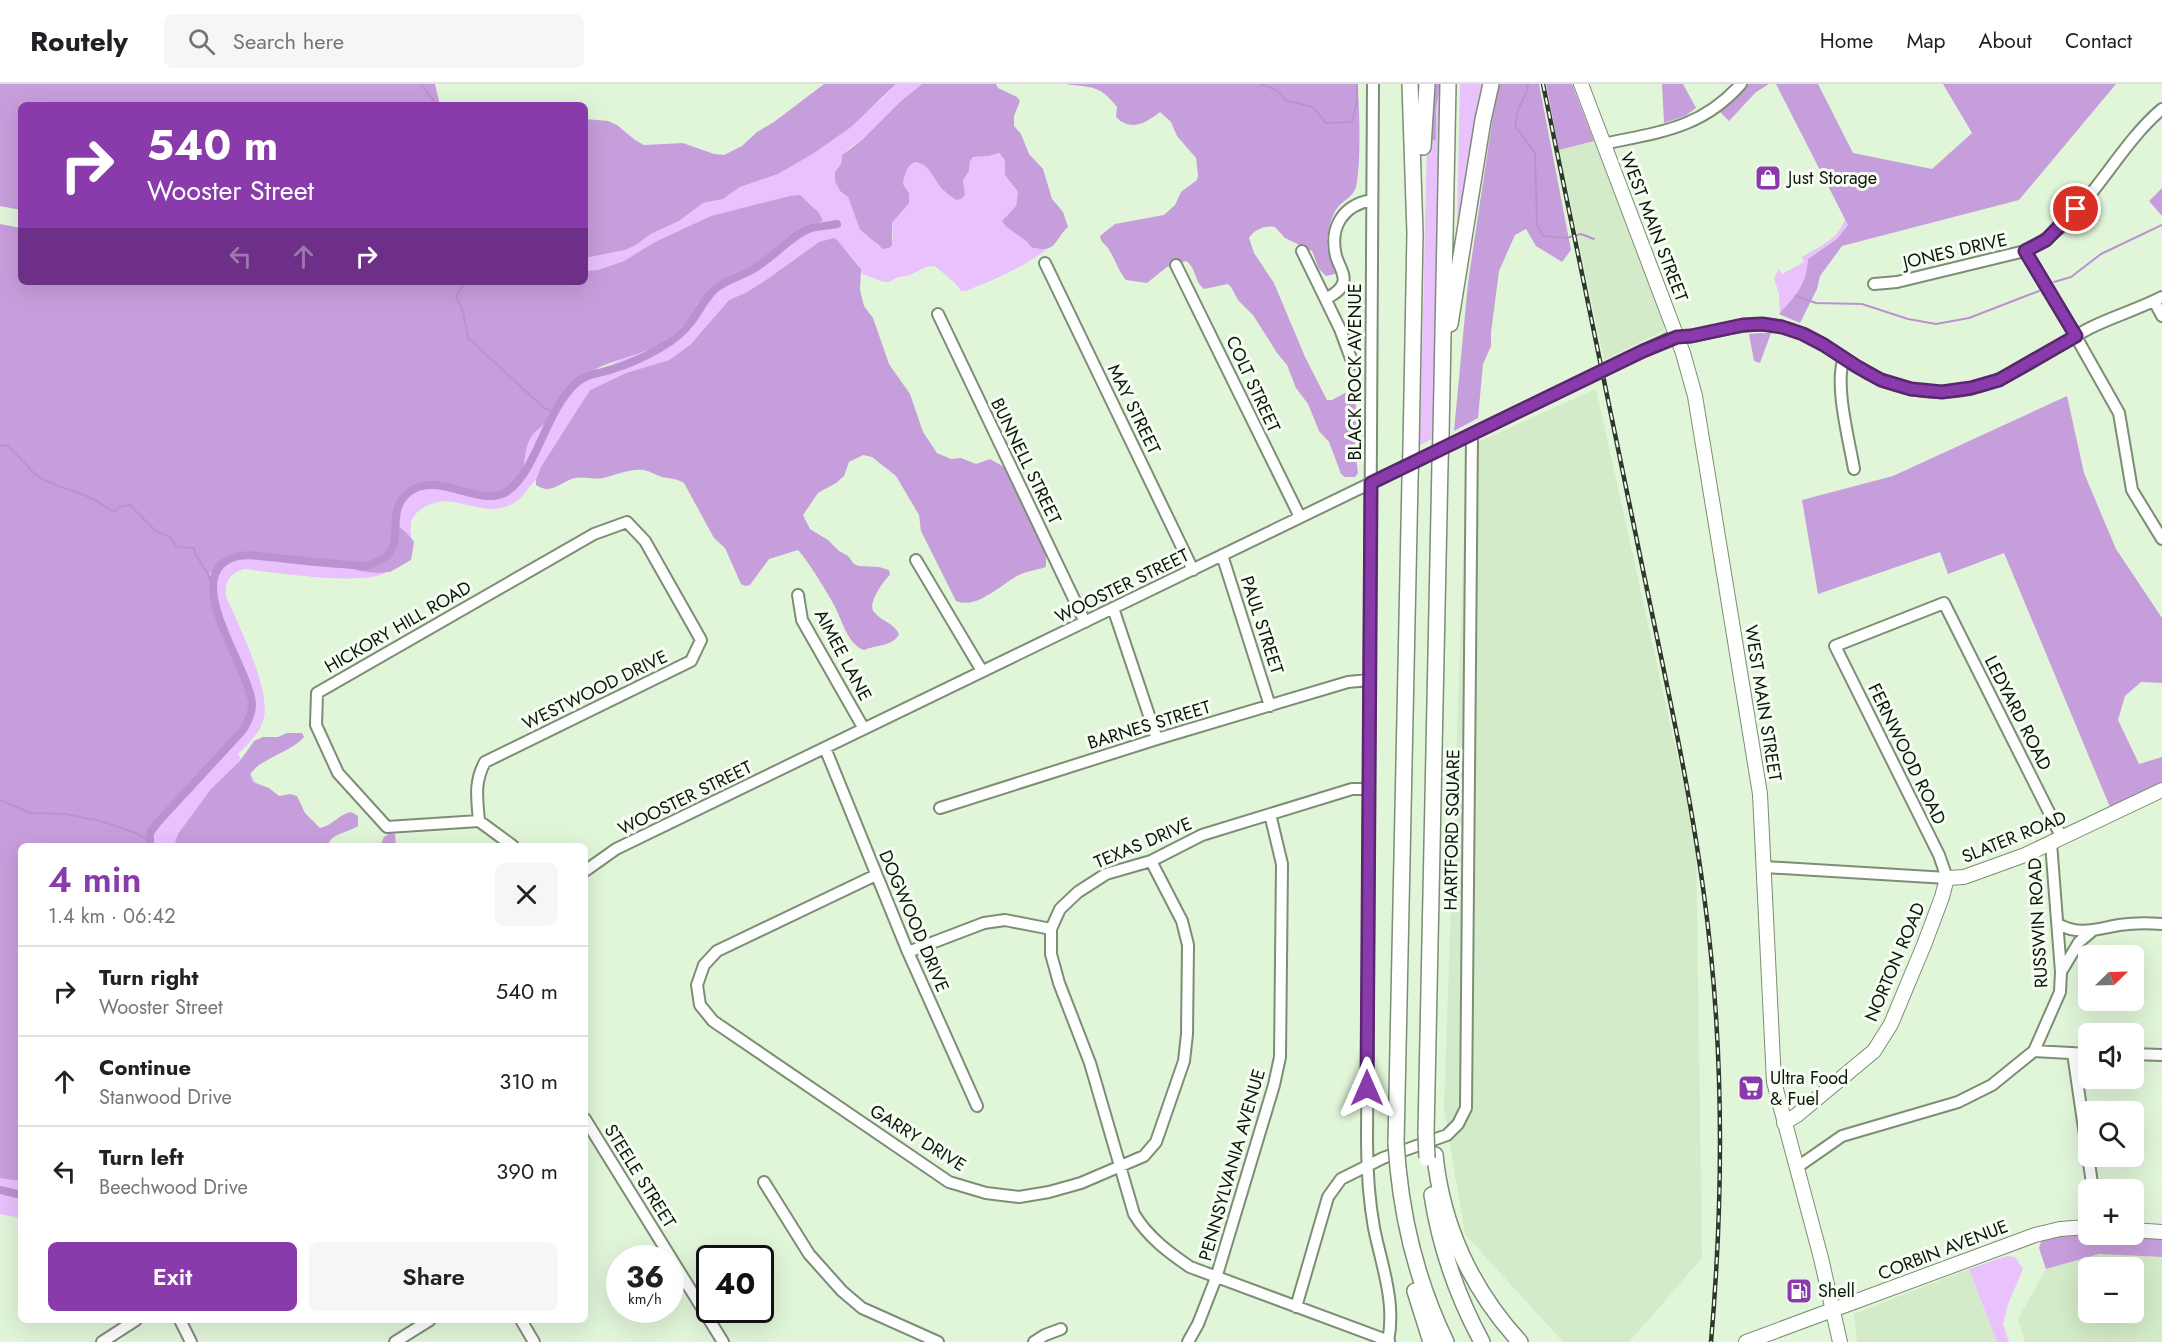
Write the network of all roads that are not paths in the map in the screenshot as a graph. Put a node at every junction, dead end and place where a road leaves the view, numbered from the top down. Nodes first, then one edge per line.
1 (1373, 84) edge
2 (1410, 84) edge
3 (1427, 84) edge
4 (1448, 84) edge
5 (1491, 84) edge
6 (1581, 84) edge
7 (1741, 84) edge
8 (2162, 109) edge
9 (1603, 144) junction
10 (1372, 200) junction
11 (1302, 251) dead end
12 (2025, 251) junction
13 (1045, 263) dead end
14 (1176, 265) dead end
15 (1874, 284) dead end
16 (1326, 299) junction
17 (2158, 299) edge
18 (938, 314) dead end
19 (2162, 315) edge
20 (1413, 333) junction
21 (2076, 336) junction
22 (1677, 337) junction
23 (1844, 358) junction
24 (1353, 364) dead end
25 (1442, 398) junction
26 (1472, 434) junction
27 (1854, 469) dead end
28 (1371, 483) junction
29 (1300, 517) junction
30 (627, 522) joint
31 (2162, 538) edge
32 (1222, 555) junction
33 (916, 560) dead end
34 (1193, 570) junction
35 (798, 595) dead end
36 (1944, 603) joint
37 (1113, 608) junction
38 (1085, 622) junction
39 (982, 671) junction
40 (1370, 680) junction
41 (1270, 706) junction
42 (864, 729) junction
43 (1157, 739) junction
44 (825, 748) junction
45 (1369, 789) junction
46 (2162, 790) edge
47 (940, 808) dead end
48 (1270, 814) junction
49 (479, 821) junction
50 (2057, 841) junction
51 (509, 843) edge
52 (1151, 861) junction
53 (1764, 867) junction
54 (588, 869) edge
55 (876, 875) junction
56 (1947, 878) junction
57 (2058, 924) junction
58 (2162, 924) edge
59 (1051, 929) junction
60 (2091, 932) junction
61 (908, 952) junction
62 (2061, 972) junction
63 (2034, 1051) junction
64 (2073, 1053) junction
65 (2078, 1053) edge
66 (2144, 1054) edge
67 (2162, 1055) edge
68 (2080, 1101) edge
69 (977, 1106) dead end
70 (1784, 1123) junction
71 (588, 1124) edge
72 (1431, 1156) junction
73 (1121, 1166) junction
74 (1367, 1166) junction
75 (1796, 1168) junction
76 (1398, 1174) junction
77 (764, 1182) dead end
78 (2078, 1228) edge
79 (2144, 1231) edge
80 (2162, 1232) edge
81 (1216, 1278) junction
82 (1296, 1307) junction
83 (1833, 1310) junction
84 (131, 1323) edge
85 (182, 1323) edge
86 (425, 1323) edge
87 (523, 1323) edge
88 (1061, 1329) dead end
89 (102, 1342) edge
90 (191, 1342) edge
91 (394, 1342) edge
92 (534, 1342) edge
93 (723, 1342) edge
94 (938, 1342) edge
95 (1034, 1342) edge
96 (1188, 1342) edge
97 (1389, 1342) edge
98 (1431, 1342) edge
99 (1446, 1342) edge
100 (1482, 1342) edge
101 (1520, 1342) edge
102 (1746, 1342) edge
103 (1840, 1342) edge

1 - 10 street, BLACK ROCK AVENUE
2 - 20 highway
3 - 20 highway
4 - 25 highway
5 - 25 highway
6 - 9 main road, WEST MAIN STREET
7 - 9 street
8 - 12 street, JONES DRIVE
9 - 22 main road, WEST MAIN STREET
10 - 16 street
10 - 28 street, BLACK ROCK AVENUE
11 - 16 street
12 - 15 street, JONES DRIVE
12 - 21 street
13 - 34 street, MAY STREET
14 - 29 street, COLT STREET
16 - 24 street
17 - 19 street
17 - 21 street, WOOSTER STREET
18 - 38 street, BUNNELL STREET
20 - 76 highway, bridge
21 - 23 street, WOOSTER STREET
21 - 31 street
22 - 23 street, WOOSTER STREET
22 - 26 street, WOOSTER STREET
22 - 53 main road, WEST MAIN STREET
23 - 27 street
25 - 72 highway, bridge
26 - 28 street, WOOSTER STREET
26 - 74 street, HARTFORD SQUARE
28 - 29 street, WOOSTER STREET
28 - 40 street, BLACK ROCK AVENUE
29 - 32 street, WOOSTER STREET
30 - 49 street, WESTWOOD DRIVE
30 - 49 street, HICKORY HILL ROAD
32 - 34 street, WOOSTER STREET
32 - 41 street, PAUL STREET
33 - 39 street
34 - 37 street, WOOSTER STREET
35 - 42 street, AIMEE LANE
36 - 50 street, LEDYARD ROAD
36 - 56 street, FERNWOOD ROAD
37 - 38 street, WOOSTER STREET
37 - 43 street
38 - 39 street, WOOSTER STREET
39 - 42 street, WOOSTER STREET
40 - 41 street, BARNES STREET
40 - 45 street, BLACK ROCK AVENUE
41 - 43 street, BARNES STREET
42 - 44 street, WOOSTER STREET
43 - 47 street, BARNES STREET
44 - 54 street, WOOSTER STREET
44 - 55 street, DOGWOOD DRIVE
45 - 48 street, TEXAS DRIVE
45 - 74 street, BLACK ROCK AVENUE
46 - 50 main road, SLATER ROAD
48 - 52 street, TEXAS DRIVE
48 - 81 street, PENNSYLVANIA AVENUE
49 - 51 street
50 - 56 main road, SLATER ROAD
50 - 57 street, RUSSWIN ROAD
52 - 59 street, TEXAS DRIVE
52 - 73 street, GARRY DRIVE
53 - 56 street, SLATER ROAD
53 - 70 main road, WEST MAIN STREET
55 - 61 street, DOGWOOD DRIVE
55 - 73 street, GARRY DRIVE
56 - 70 main road, NORTON ROAD
57 - 60 street
57 - 62 street, RUSSWIN ROAD
58 - 60 street
59 - 61 street
59 - 73 street
60 - 62 street
61 - 69 street, DOGWOOD DRIVE
62 - 63 street, RUSSWIN ROAD
63 - 64 street
63 - 75 street, RUSSWIN ROAD
64 - 65 street
64 - 68 street
66 - 67 street
70 - 75 main road, WEST MAIN STREET
71 - 93 street, STEELE STREET
72 - 100 highway
72 - 101 highway
73 - 81 street
74 - 82 street, HARTFORD SQUARE
74 - 97 street, BLACK ROCK AVENUE
75 - 83 main road, WEST MAIN STREET
76 - 98 highway
76 - 99 highway
77 - 94 street
78 - 83 main road, CORBIN AVENUE
79 - 80 main road
81 - 82 street
81 - 96 street, PENNSYLVANIA AVENUE
82 - 97 street
83 - 102 main road, CORBIN AVENUE
83 - 103 main road, WEST MAIN STREET
84 - 89 street
85 - 90 street
86 - 91 street
87 - 92 street
88 - 95 street

